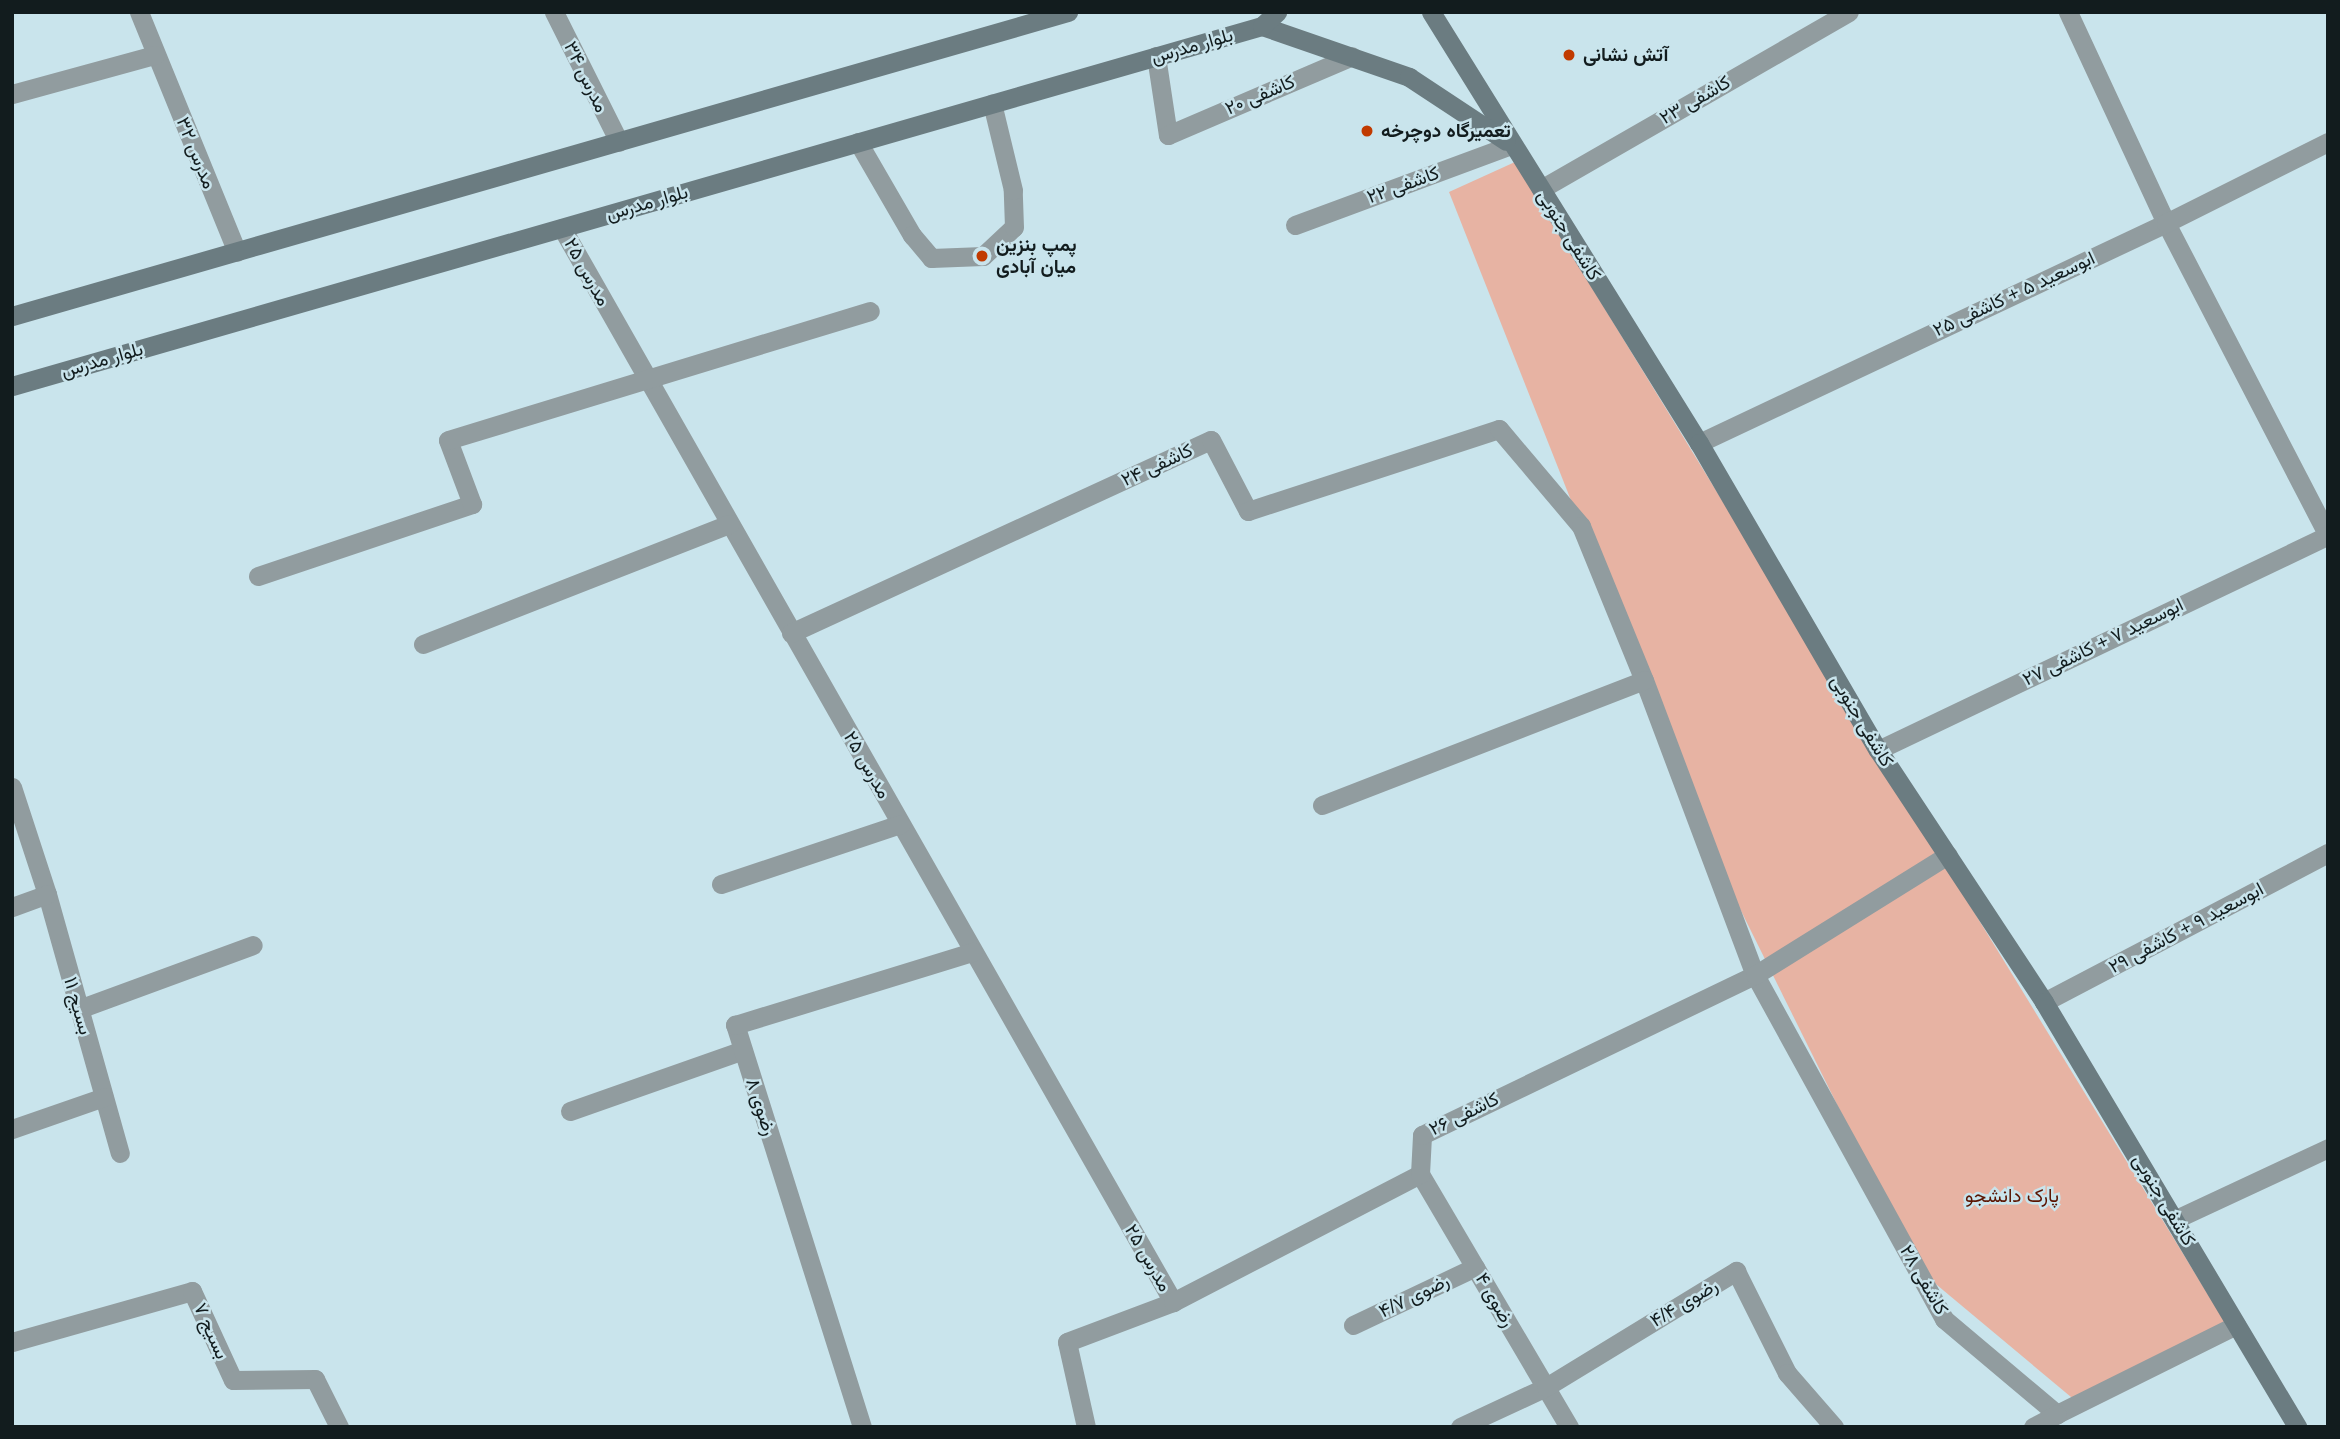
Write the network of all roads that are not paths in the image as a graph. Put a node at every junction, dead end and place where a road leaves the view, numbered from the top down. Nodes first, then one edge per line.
1 (139, 12) edge
2 (554, 12) edge
3 (1068, 12) edge
4 (1277, 12) edge
5 (1430, 12) edge
6 (1849, 12) edge
7 (2068, 12) edge
8 (1262, 26) junction
9 (155, 54) junction
10 (1156, 56) junction
11 (1352, 56) junction
12 (12, 94) edge
13 (992, 103) junction
14 (619, 142) junction
15 (858, 142) junction
16 (2328, 142) edge
17 (1511, 145) junction
18 (1541, 189) junction
19 (2166, 223) junction
20 (1295, 225) dead end
21 (562, 228) junction
22 (237, 252) junction
23 (870, 311) dead end
24 (12, 316) edge
25 (646, 380) junction
26 (12, 386) edge
27 (1499, 429) joint
28 (1699, 443) junction
29 (729, 524) junction
30 (2327, 535) edge
31 (258, 576) dead end
32 (791, 634) junction
33 (423, 644) dead end
34 (1644, 680) junction
35 (1878, 750) junction
36 (12, 787) edge
37 (1322, 805) dead end
38 (900, 824) junction
39 (2328, 853) edge
40 (1948, 855) junction
41 (721, 884) dead end
42 (47, 894) junction
43 (12, 907) edge
44 (253, 945) dead end
45 (973, 952) junction
46 (1755, 975) junction
47 (2045, 1002) junction
48 (79, 1009) junction
49 (743, 1050) junction
50 (104, 1097) junction
51 (570, 1111) dead end
52 (12, 1129) edge
53 (2328, 1148) edge
54 (120, 1153) dead end
55 (1420, 1174) junction
56 (2176, 1219) junction
57 (1475, 1267) junction
58 (1173, 1302) junction
59 (1353, 1325) dead end
60 (2236, 1325) junction
61 (12, 1342) edge
62 (1546, 1387) junction
63 (2057, 1414) junction
64 (339, 1427) edge
65 (862, 1427) edge
66 (1086, 1427) edge
67 (1460, 1427) edge
68 (1569, 1427) edge
69 (1833, 1427) edge
70 (2033, 1427) edge
71 (2297, 1427) edge

1 - 9 street, مدرس ۳۲
2 - 14 street, مدرس ۳۴
3 - 14 main road
4 - 8 main road, بلوار مدرس
5 - 17 main road, کاشفی جنوبی
6 - 18 street, کاشفی ۲۳
7 - 19 street
8 - 10 main road, بلوار مدرس
8 - 11 main road
9 - 12 street
9 - 22 street, مدرس ۳۲
10 - 11 street, کاشفی ۲۰
10 - 13 main road, بلوار مدرس
11 - 17 main road
13 - 15 main road, بلوار مدرس
13 - 15 street
14 - 22 main road
15 - 21 main road, بلوار مدرس
16 - 19 street, ابوسعید ۵ + کاشفی ۲۵
17 - 18 main road, کاشفی جنوبی
17 - 20 street, کاشفی ۲۲
18 - 28 main road, کاشفی جنوبی
19 - 28 street, ابوسعید ۵ + کاشفی ۲۵
19 - 30 street
21 - 25 street, مدرس ۲۵
21 - 26 main road, بلوار مدرس
22 - 24 main road
23 - 25 street
25 - 29 street, مدرس ۲۵
25 - 31 street
27 - 32 street, کاشفی ۲۴
27 - 34 street, کاشفی ۲۸
28 - 35 main road, کاشفی جنوبی
29 - 32 street, مدرس ۲۵
29 - 33 street
30 - 35 street, ابوسعید ۷ + کاشفی ۲۷
32 - 38 street, مدرس ۲۵
34 - 37 street
34 - 46 street, کاشفی ۲۸
35 - 40 main road, کاشفی جنوبی
36 - 42 street, بسیج ۱۱
38 - 41 street
38 - 45 street, مدرس ۲۵
39 - 47 street, ابوسعید ۹ + کاشفی ۲۹
40 - 46 street
40 - 47 main road, کاشفی جنوبی
42 - 43 street
42 - 48 street, بسیج ۱۱
44 - 48 street
45 - 49 street, رضوی ۸
45 - 58 street, مدرس ۲۵
46 - 55 street, کاشفی ۲۶
46 - 63 street, کاشفی ۲۸
47 - 56 main road, کاشفی جنوبی
48 - 50 street, بسیج ۱۱
49 - 51 street
49 - 65 street, رضوی ۸
50 - 52 street
50 - 54 street, بسیج ۱۱
53 - 56 street
55 - 57 street, رضوی ۴
55 - 58 street
56 - 60 main road, کاشفی جنوبی
57 - 59 street, رضوی ۴/۷
57 - 62 street, رضوی ۴
58 - 66 street
60 - 63 street
60 - 71 main road, کاشفی جنوبی
61 - 64 street, بسیج ۷
62 - 67 street
62 - 68 street, رضوی ۴
62 - 69 street, رضوی ۴/۴
63 - 70 street

